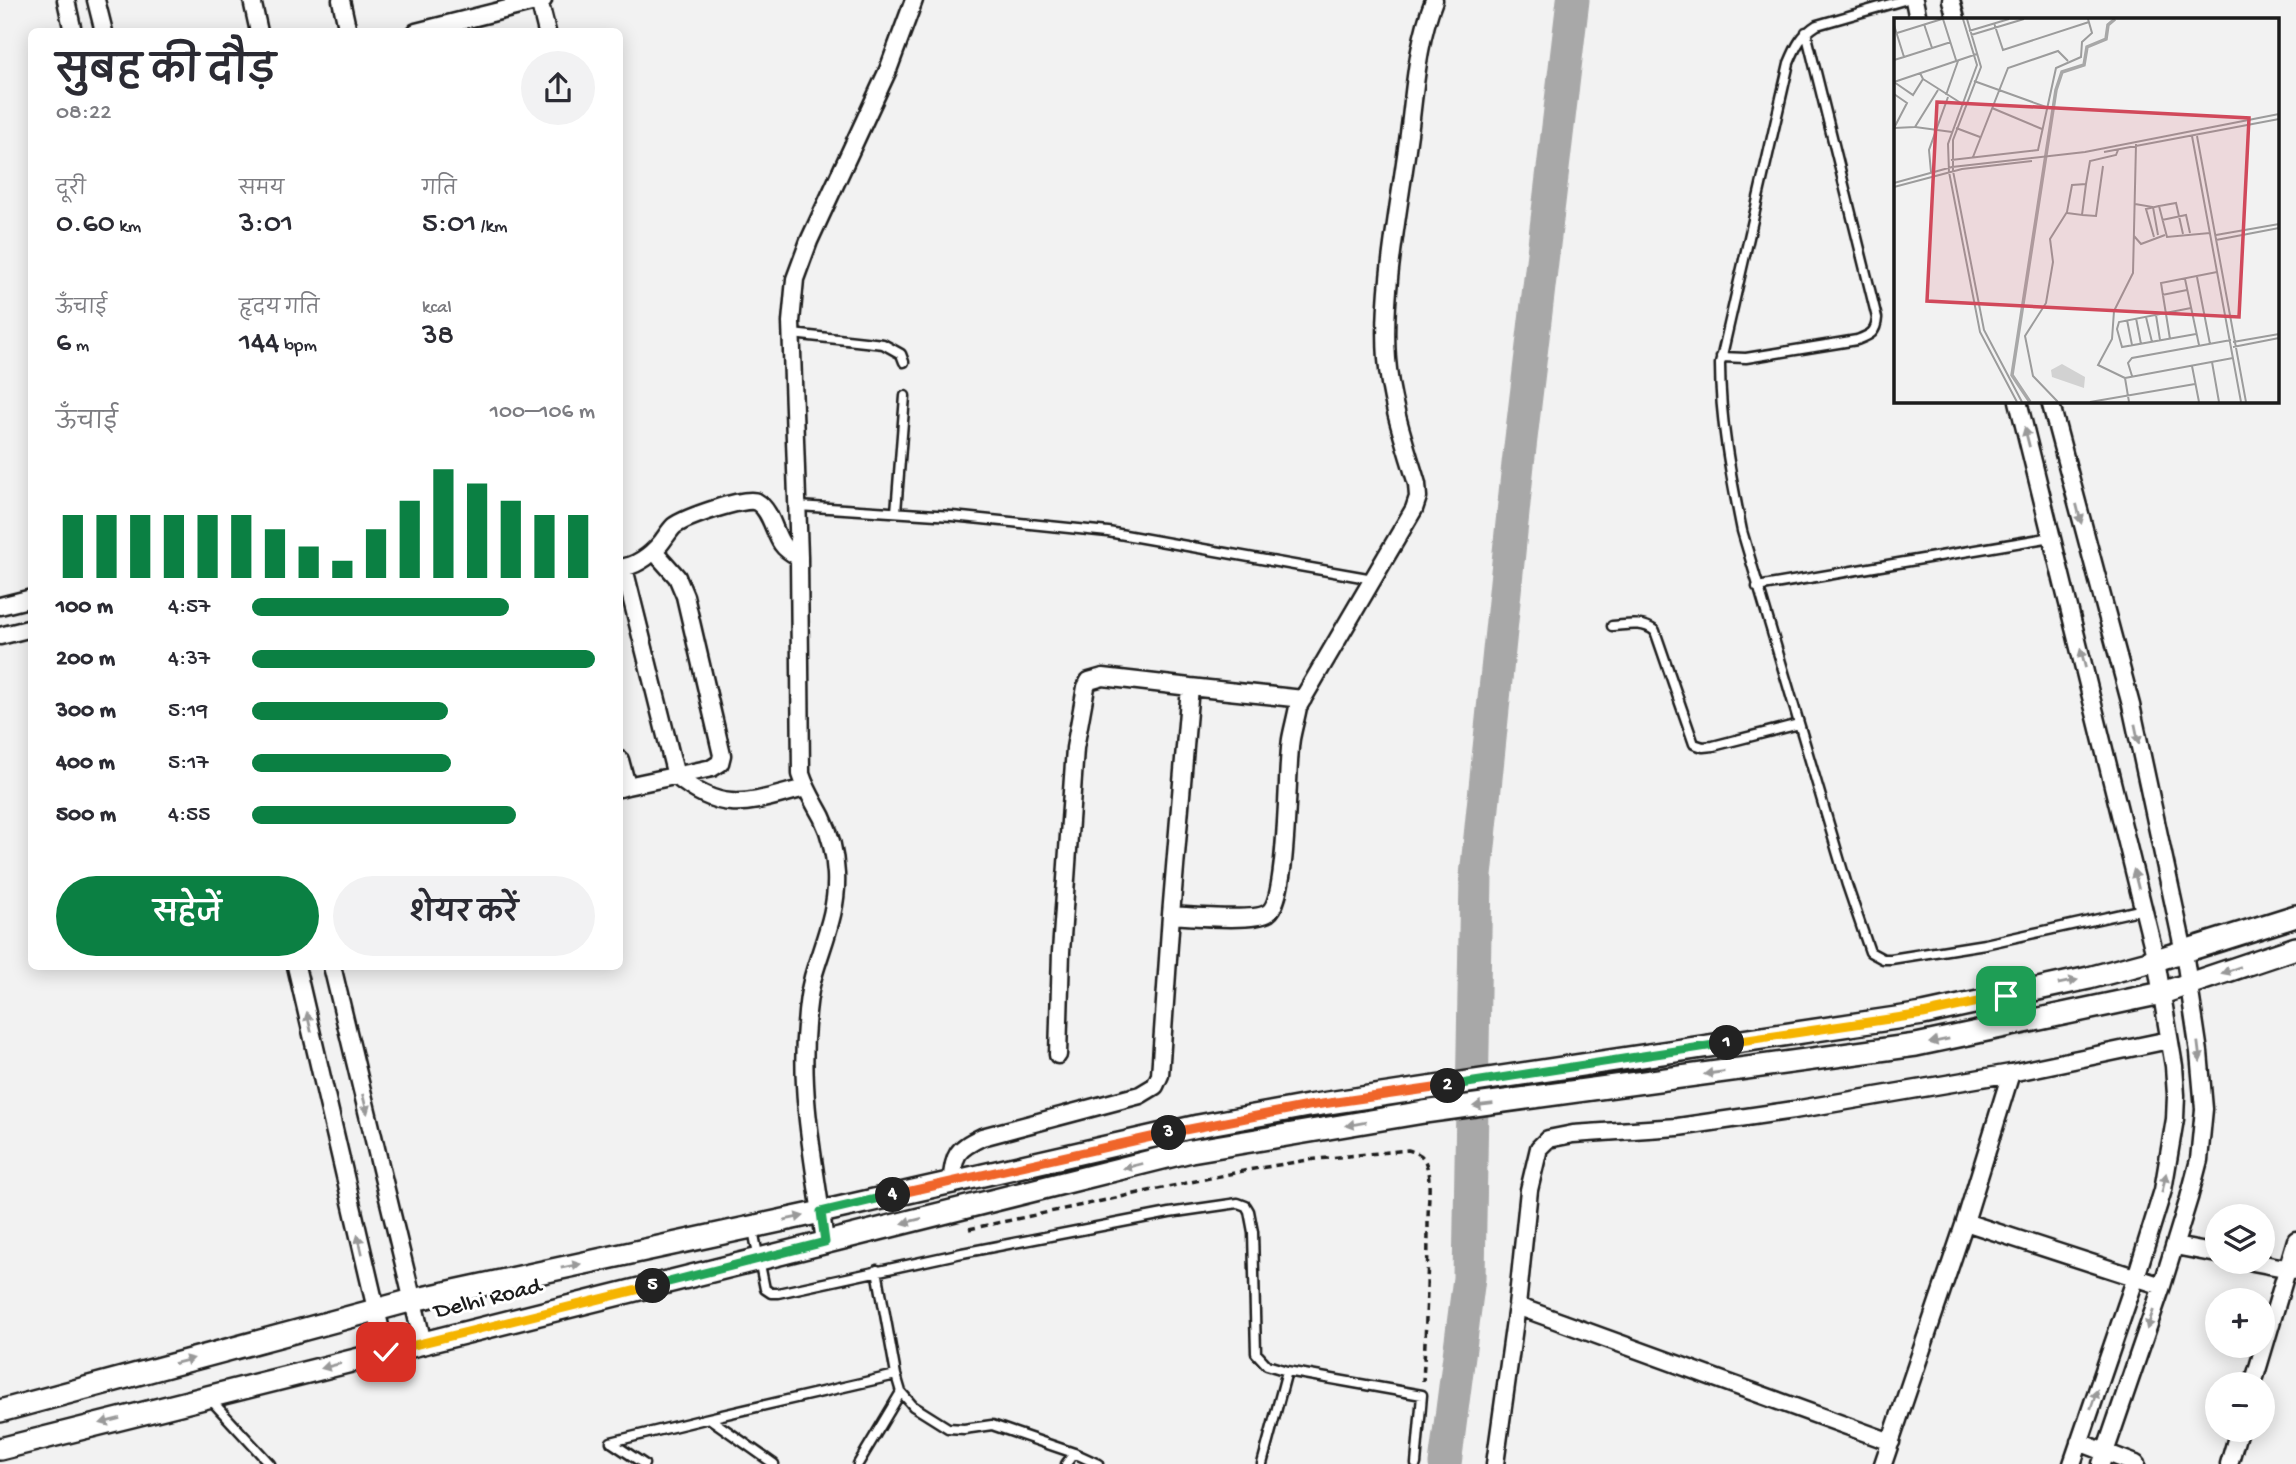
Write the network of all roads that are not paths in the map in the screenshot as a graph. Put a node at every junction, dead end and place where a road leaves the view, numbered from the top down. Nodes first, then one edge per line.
1 (66, 0) edge
2 (96, 0) edge
3 (251, 0) edge
4 (341, 0) edge
5 (540, 0) edge
6 (914, 0) edge
7 (1434, 0) edge
8 (1904, 0) edge
9 (1914, 0) edge
10 (1951, 0) edge
11 (1918, 18) edge
12 (1956, 18) edge
13 (72, 28) edge
14 (103, 28) edge
15 (258, 28) edge
16 (347, 28) edge
17 (432, 28) edge
18 (546, 28) edge
19 (1807, 32) junction
20 (792, 334) junction
21 (1721, 357) junction
22 (904, 362) dead end
23 (905, 396) dead end
24 (2018, 402) edge
25 (2050, 402) edge
26 (798, 506) junction
27 (896, 512) junction
28 (2052, 537) junction
29 (654, 551) junction
30 (800, 557) junction
31 (623, 568) edge
32 (623, 572) edge
33 (1373, 579) junction
34 (1757, 587) junction
35 (28, 599) edge
36 (0, 606) edge
37 (1612, 626) dead end
38 (28, 629) edge
39 (0, 636) edge
40 (1190, 687) junction
41 (1303, 699) junction
42 (1799, 724) junction
43 (676, 776) junction
44 (623, 787) edge
45 (805, 788) junction
46 (2144, 909) junction
47 (1171, 915) junction
48 (2296, 916) edge
49 (2296, 948) edge
50 (2184, 952) junction
51 (2156, 960) junction
52 (297, 970) edge
53 (333, 970) edge
54 (2189, 984) junction
55 (2162, 993) junction
56 (2169, 1040) junction
57 (1058, 1055) dead end
58 (2011, 1073) junction
59 (951, 1182) junction
60 (821, 1212) junction
61 (1965, 1223) junction
62 (752, 1227) junction
63 (2296, 1240) edge
64 (825, 1242) junction
65 (2175, 1246) junction
66 (2205, 1252) edge
67 (759, 1260) junction
68 (2292, 1269) edge
69 (877, 1270) junction
70 (2136, 1278) junction
71 (2162, 1286) junction
72 (413, 1300) junction
73 (1517, 1306) junction
74 (375, 1310) junction
75 (423, 1343) junction
76 (386, 1352) junction
77 (1287, 1371) junction
78 (2257, 1372) edge
79 (896, 1375) junction
80 (901, 1392) junction
81 (208, 1397) junction
82 (0, 1411) edge
83 (709, 1418) junction
84 (1891, 1442) junction
85 (2079, 1442) junction
86 (2235, 1442) edge
87 (0, 1449) edge
88 (1074, 1453) junction
89 (2103, 1457) edge
90 (270, 1464) edge
91 (644, 1464) edge
92 (774, 1464) edge
93 (858, 1464) edge
94 (1066, 1464) edge
95 (1098, 1464) edge
96 (1262, 1464) edge
97 (1416, 1464) edge
98 (1495, 1464) edge
99 (1883, 1464) edge
100 (2072, 1464) edge
101 (2136, 1464) edge
102 (2229, 1464) edge

1 - 13 street
2 - 14 street
3 - 15 street
4 - 16 street
5 - 17 street
5 - 18 street
6 - 20 street
7 - 33 street
8 - 19 lane
9 - 11 street
10 - 12 street
19 - 21 lane
19 - 21 lane
20 - 22 lane
20 - 26 street
21 - 34 lane
23 - 27 lane
28 -> 24 street
25 -> 50 street
26 - 27 lane
26 - 30 street
27 - 33 lane
28 - 34 lane
46 -> 28 street
29 - 30 street
29 - 31 street
29 - 43 street
30 - 45 street
32 - 43 street
33 - 41 street
34 - 42 lane
35 - 36 street
37 - 42 lane
38 - 39 street
40 - 41 street
40 - 47 street
40 - 57 street
41 - 47 street
42 - 46 lane
43 - 44 street
43 - 45 street
45 - 60 street
46 - 51 street
47 - 59 street
48 - 50 main road, Delhi Road
49 -> 54 main road, Delhi Road
50 - 51 main road, Delhi Road
50 - 54 street
51 - 55 street
59 -> 51 main road, Delhi Road
74 -> 52 street
53 -> 72 street
54 - 55 main road, Delhi Road
54 -> 65 street
55 - 56 street
55 -> 64 main road, Delhi Road
56 - 58 street
70 -> 56 street
58 - 61 street
58 - 73 street
59 - 60 main road, Delhi Road
62 -> 60 main road, Delhi Road
60 - 64 street
61 - 70 street
61 - 84 street
62 - 67 lane
72 -> 62 main road, Delhi Road
63 - 68 street
64 - 67 main road, Delhi Road
65 - 66 street
65 - 71 street
67 - 69 lane
67 - 75 main road, Delhi Road
68 - 78 street
69 - 77 lane
69 - 79 lane
70 - 71 street
85 -> 70 street
71 -> 89 street
72 - 74 main road, Delhi Road
72 - 75 street
73 - 84 street
73 - 98 street
74 - 76 street
82 -> 74 main road, Delhi Road
75 - 76 main road, Delhi Road
76 -> 81 main road, Delhi Road
77 - 96 lane
77 - 97 lane
79 - 80 lane
79 - 83 lane
80 - 88 lane
80 - 93 lane
81 -> 87 main road, Delhi Road
81 - 90 lane
83 - 91 lane
83 - 92 lane
84 - 99 street
85 - 89 street
85 - 100 street
86 - 102 street
88 - 94 lane
88 - 95 lane
89 - 101 street

